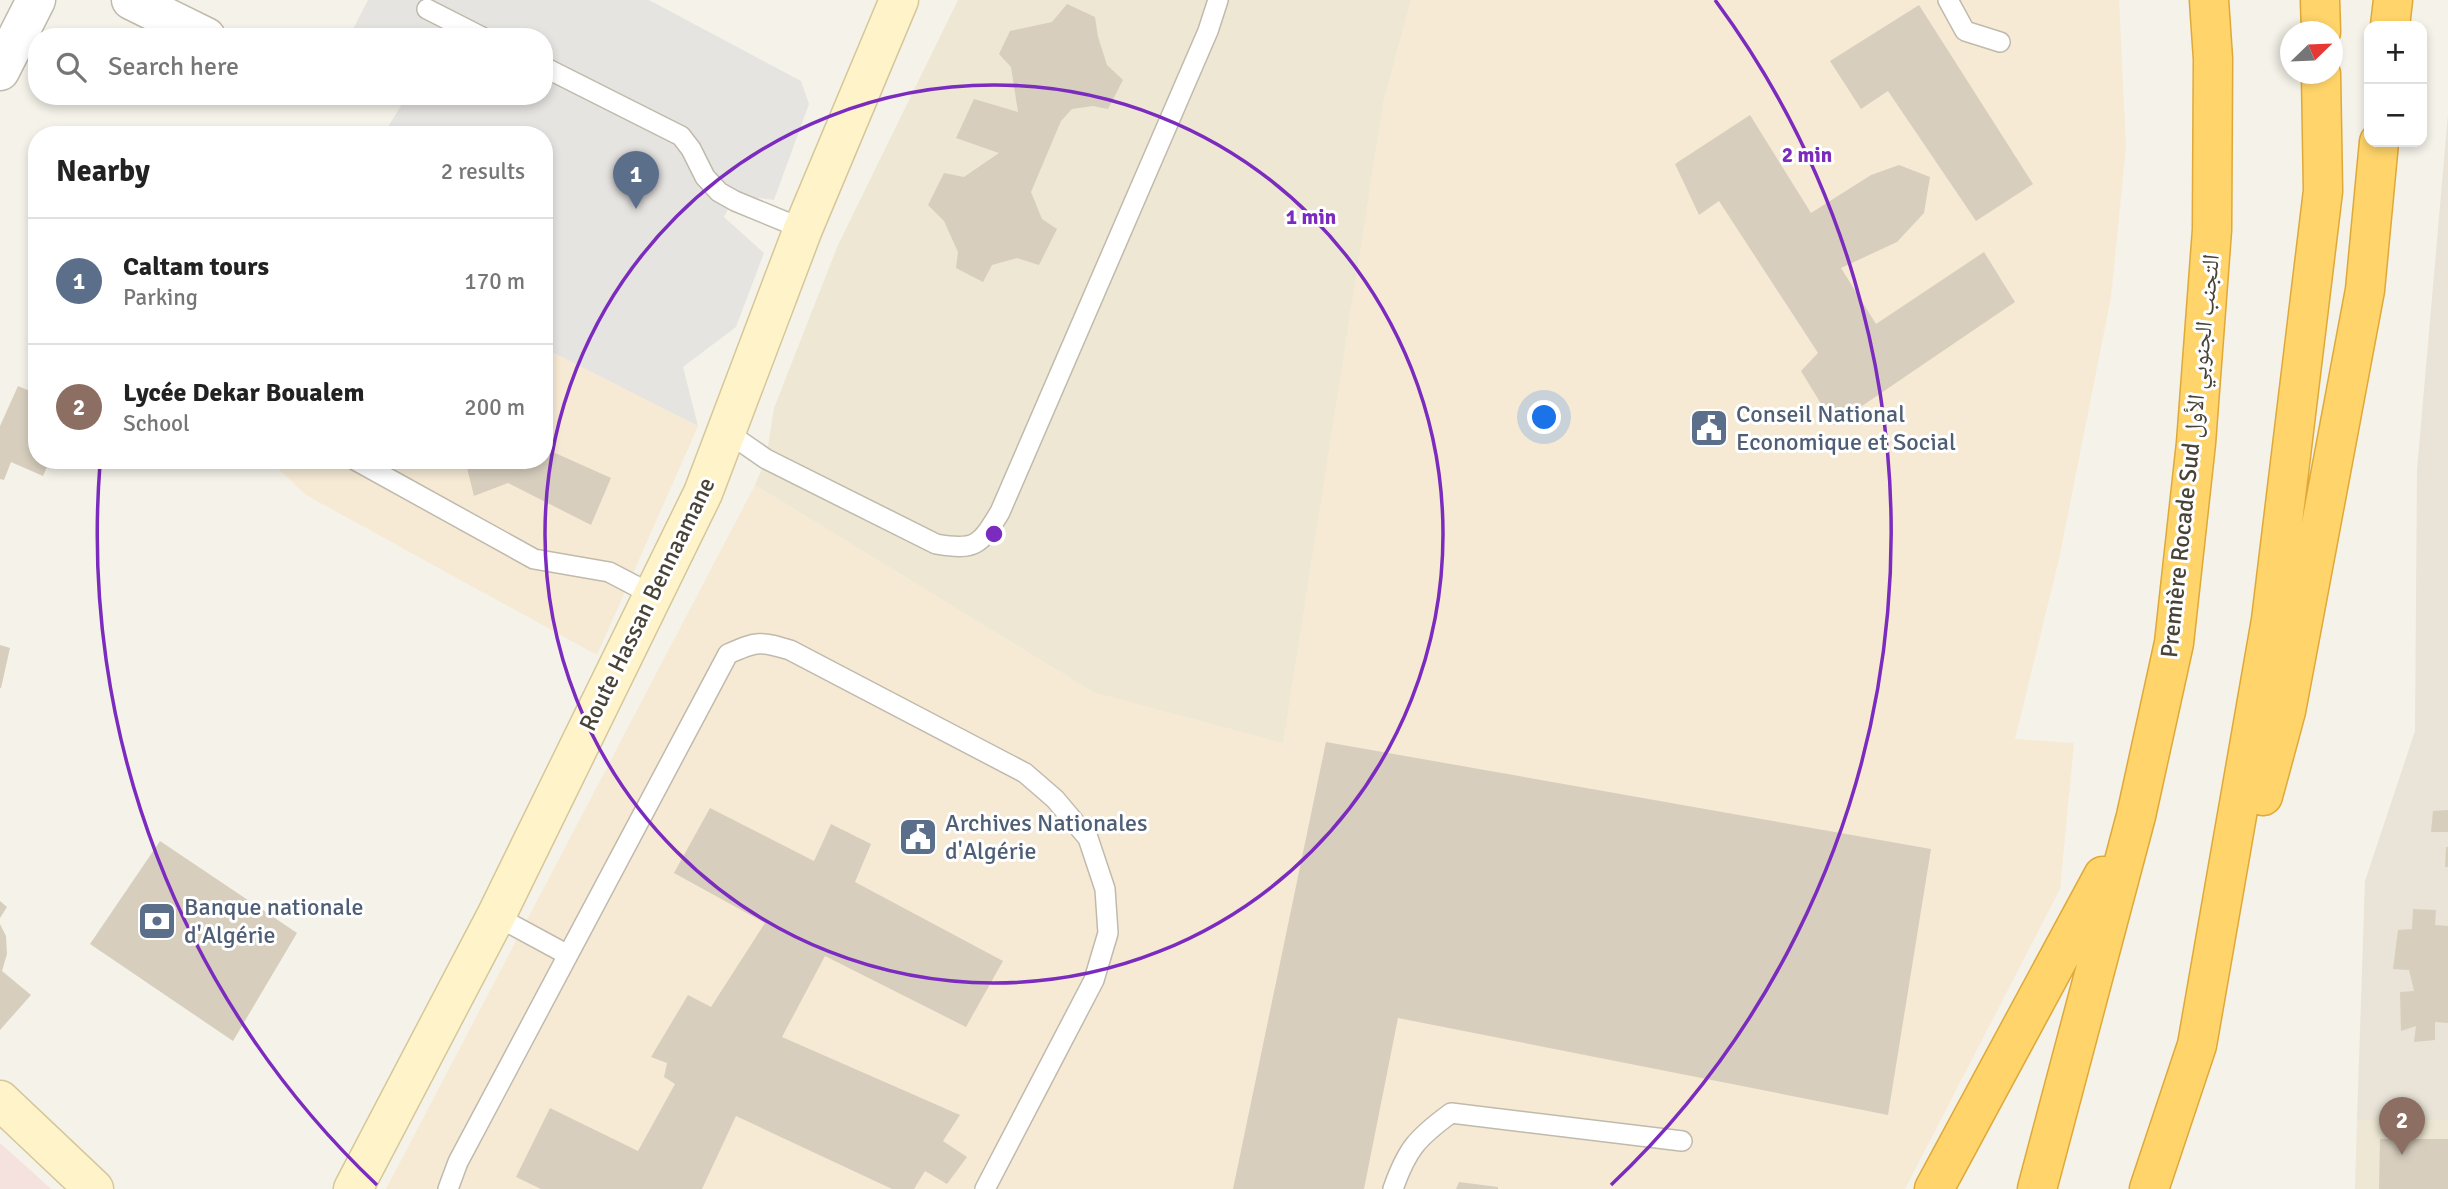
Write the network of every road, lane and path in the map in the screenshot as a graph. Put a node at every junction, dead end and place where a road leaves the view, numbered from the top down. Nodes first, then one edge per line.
1 (36, 0) edge
2 (131, 0) edge
3 (899, 0) edge
4 (1218, 0) edge
5 (1948, 0) edge
6 (2210, 0) edge
7 (2320, 0) edge
8 (2393, 0) edge
9 (427, 9) dead end
10 (2321, 21) edge
11 (2391, 21) edge
12 (188, 28) edge
13 (464, 28) edge
14 (2000, 42) dead end
15 (0, 71) edge
16 (553, 72) edge
17 (2321, 84) edge
18 (2379, 147) edge
19 (803, 229) junction
20 (727, 432) junction
21 (371, 469) edge
22 (653, 595) junction
23 (2136, 816) junction
24 (496, 916) junction
25 (568, 955) junction
26 (2197, 1045) junction
27 (0, 1100) edge
28 (1682, 1141) dead end
29 (94, 1189) edge
30 (352, 1189) edge
31 (448, 1189) edge
32 (985, 1189) edge
33 (1393, 1189) edge
34 (1934, 1189) edge
35 (2037, 1189) edge
36 (2149, 1189) edge

1 - 15 street
2 - 12 street
3 - 19 main road, Route Hassan Bennaamane
4 - 20 lane
5 - 14 lane
6 - 23 highway, Première Rocade Sud التجنب الجنوبي الأول
7 - 10 highway
8 - 11 highway
9 - 13 lane
16 - 19 lane
17 - 26 highway
18 - 26 highway
19 - 20 main road, Route Hassan Bennaamane
20 - 22 main road, Route Hassan Bennaamane
21 - 22 lane
22 - 24 main road, Route Hassan Bennaamane
23 - 34 highway
23 - 35 highway, Première Rocade Sud التجنب الجنوبي الأول
24 - 25 lane
24 - 30 main road, Route Hassan Bennaamane
25 - 31 lane
25 - 32 lane
26 - 36 highway
27 - 29 main road
28 - 33 lane

